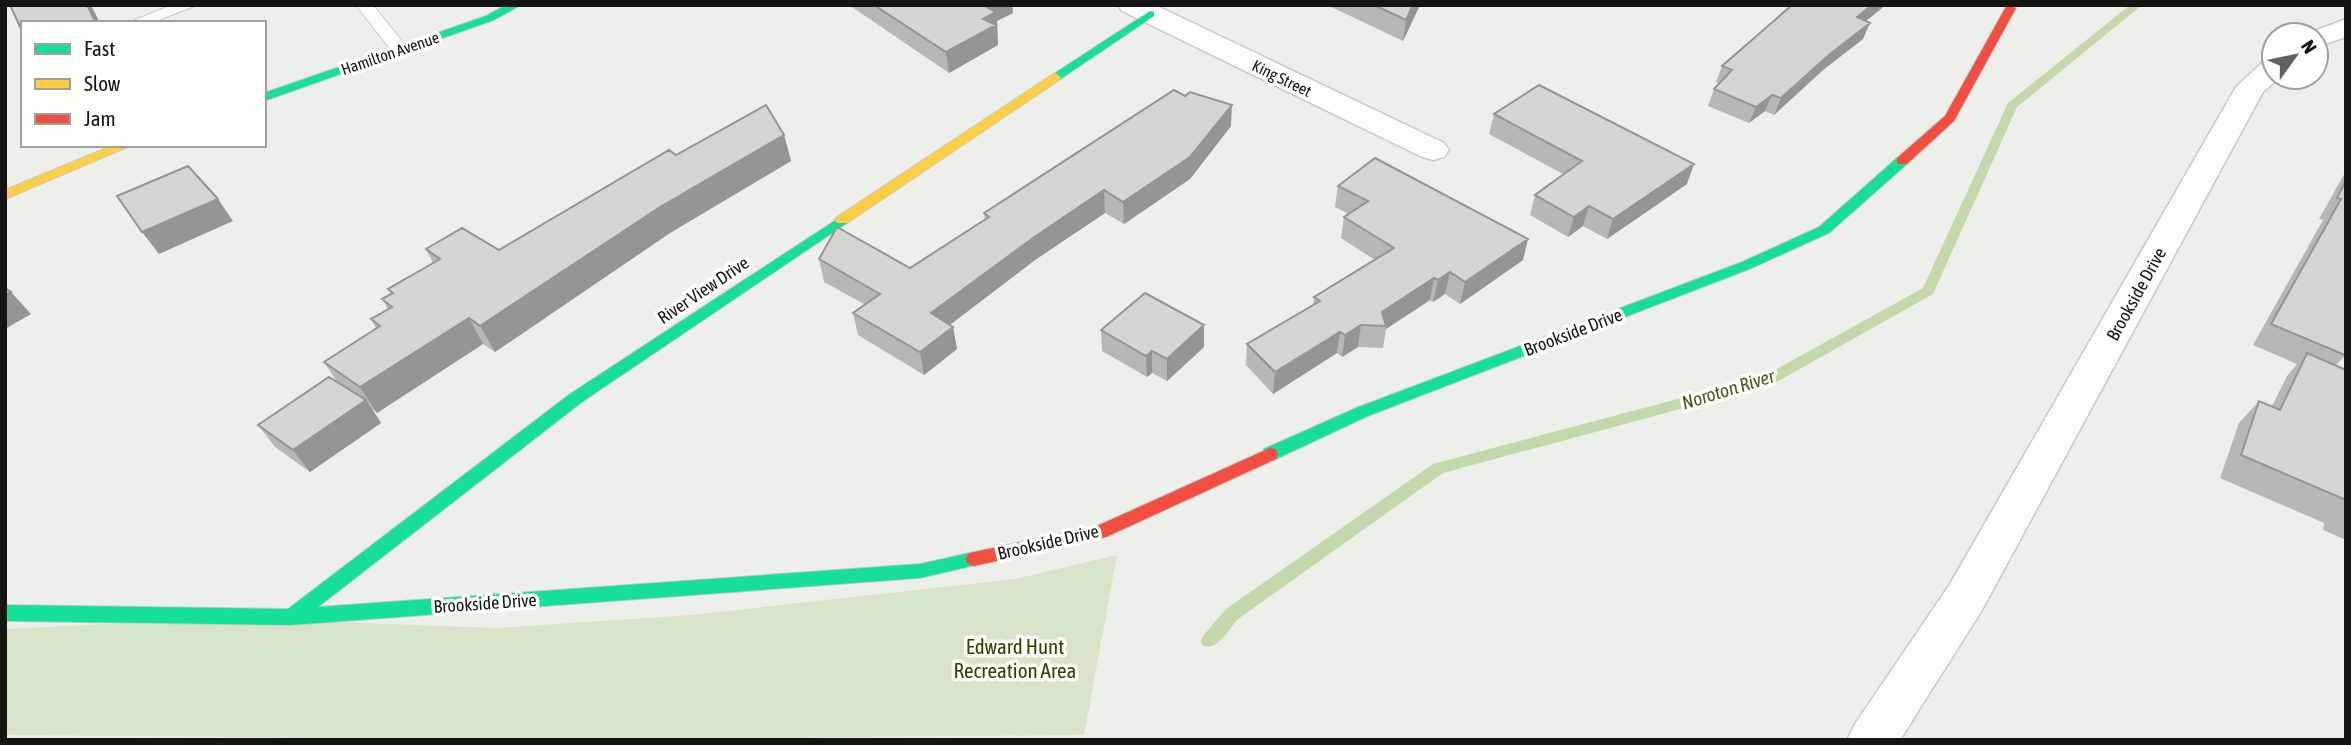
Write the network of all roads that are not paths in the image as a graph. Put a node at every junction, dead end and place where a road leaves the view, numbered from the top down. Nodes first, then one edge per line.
1 (189, 5) edge
2 (364, 5) edge
3 (515, 5) edge
4 (2010, 8) dead end
5 (1141, 10) edge
6 (143, 20) dead end
7 (400, 50) junction
8 (2260, 80) edge
9 (266, 96) edge
10 (121, 147) edge
11 (1433, 150) dead end
12 (5, 195) edge
13 (5, 613) edge
14 (290, 617) junction
15 (1872, 740) edge

1 - 6 lane
2 - 7 lane
3 - 7 street, Hamilton Avenue
4 - 14 street, Brookside Drive
5 - 11 street, King Street
5 - 14 street, River View Drive
7 - 9 street, Hamilton Avenue
8 - 15 street, Brookside Drive
10 - 12 street
13 - 14 street, Brookside Drive

